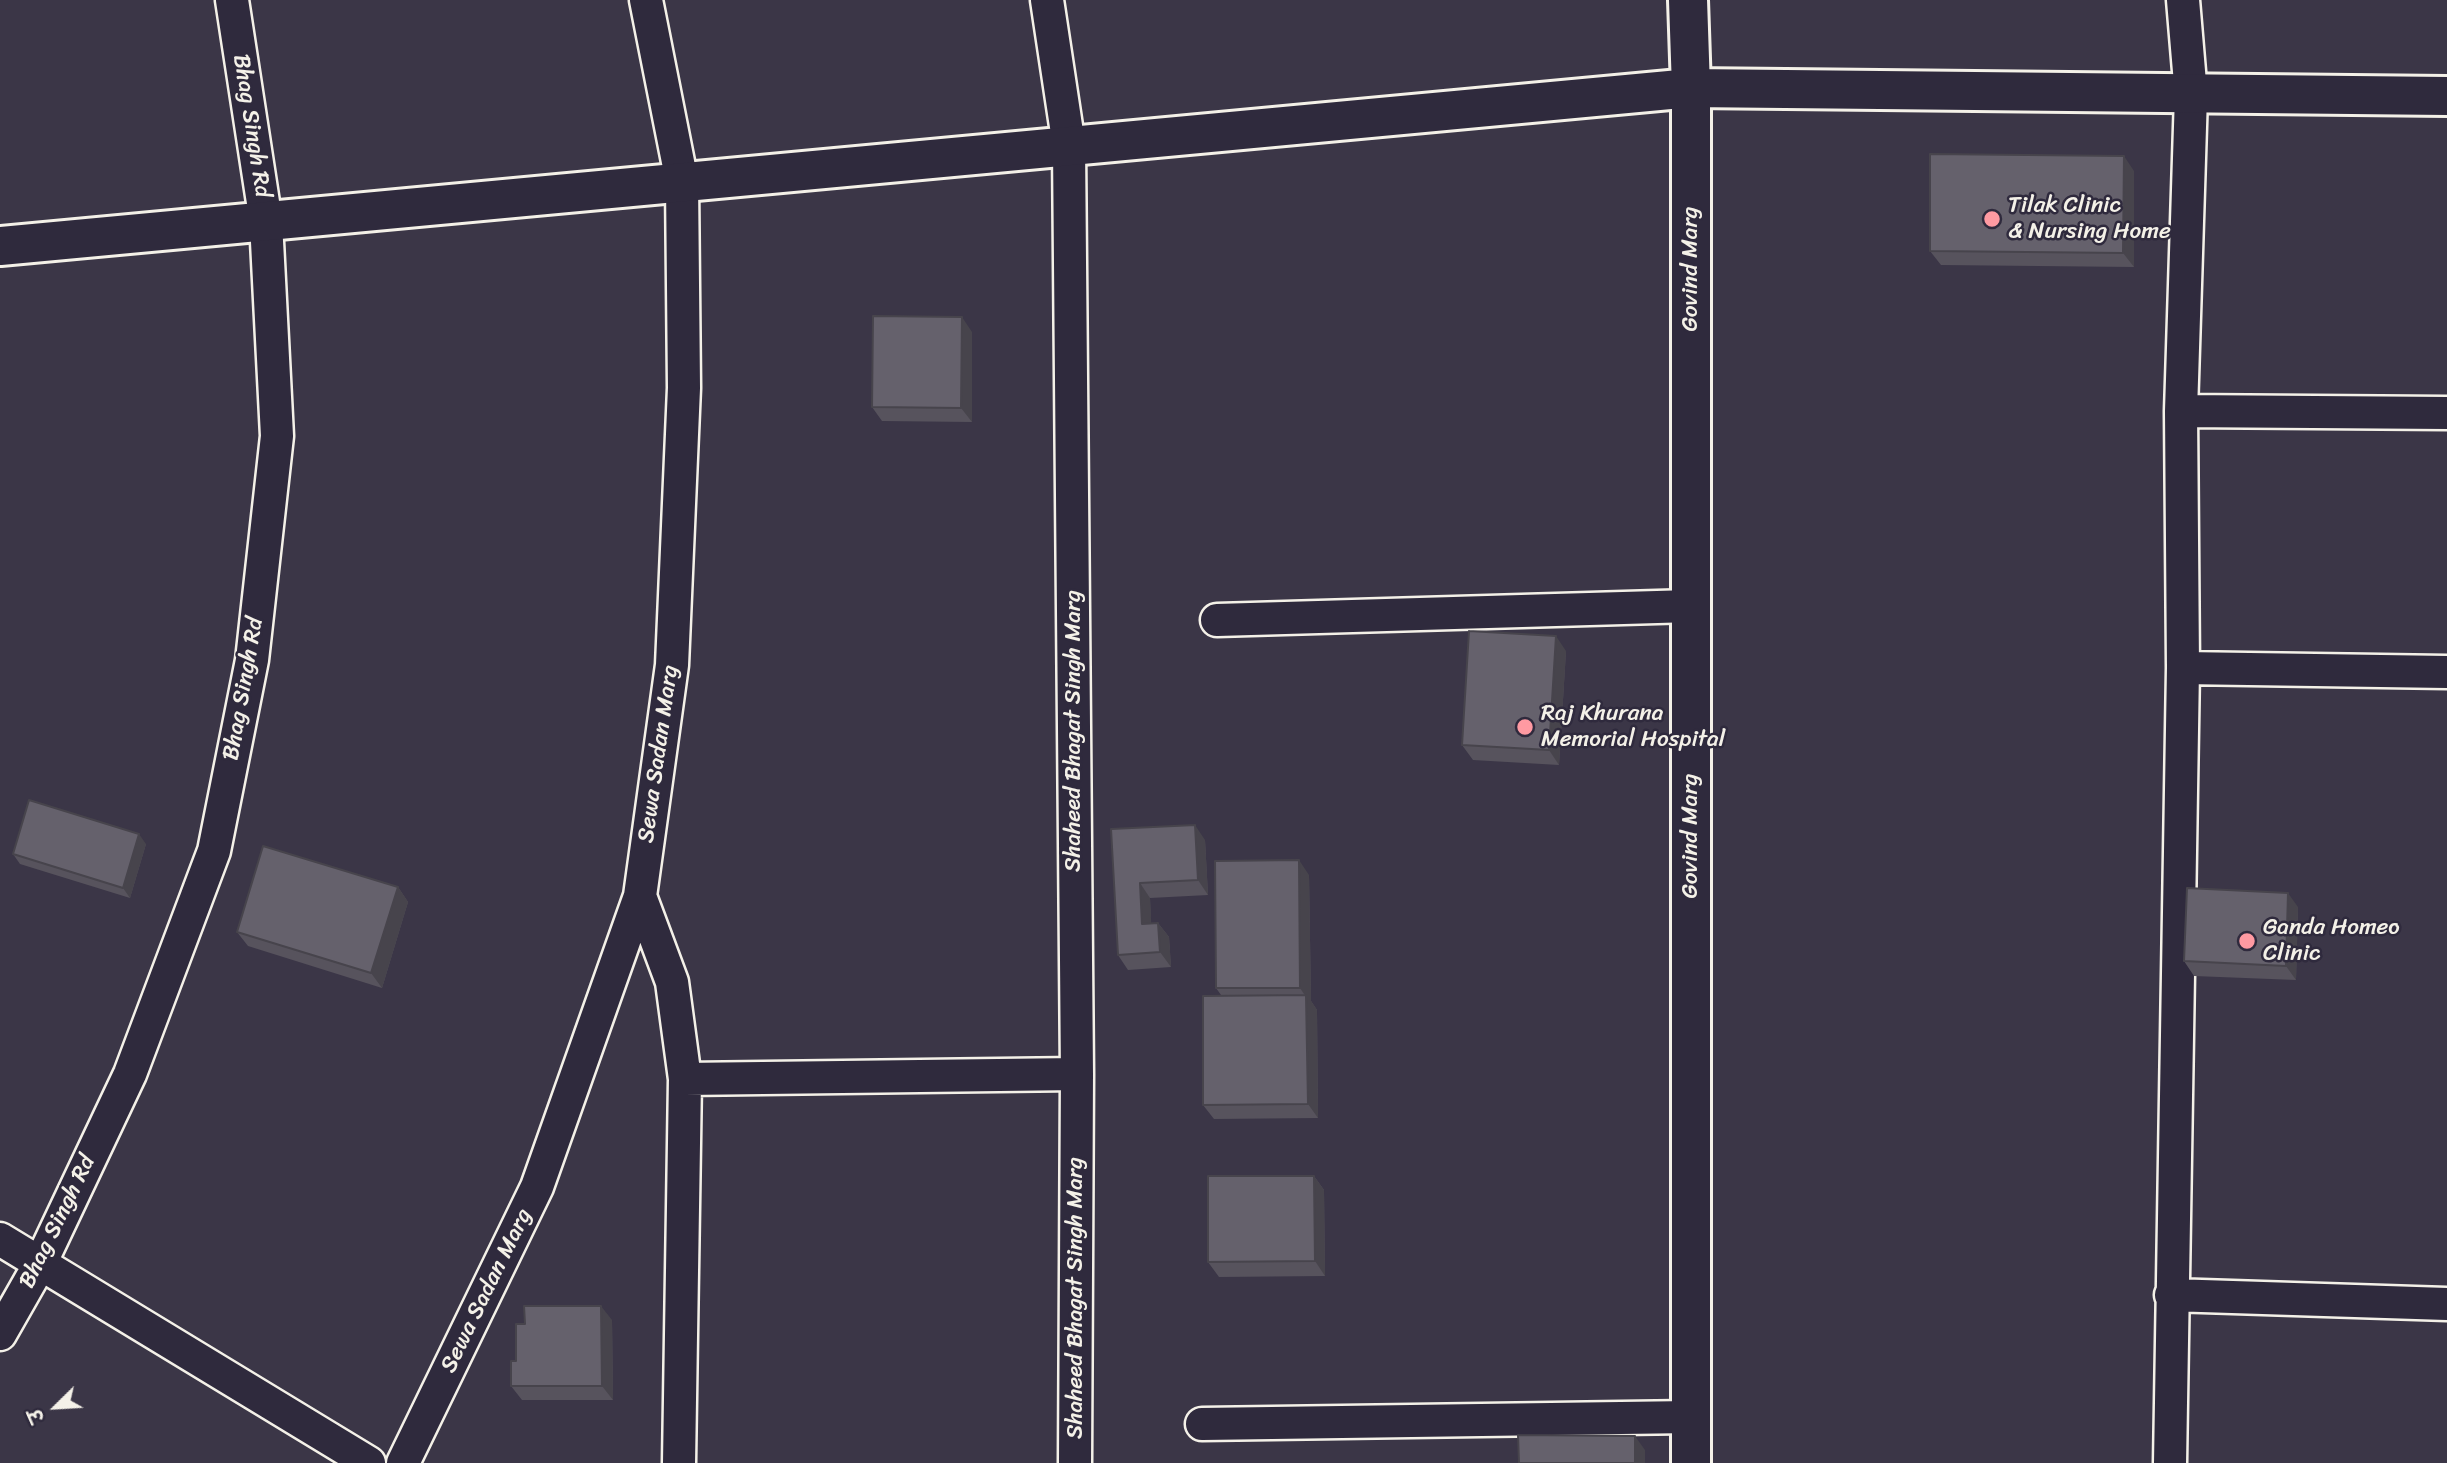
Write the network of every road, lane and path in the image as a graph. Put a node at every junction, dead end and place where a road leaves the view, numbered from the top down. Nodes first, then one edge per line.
1 (232, 0) edge
2 (646, 0) edge
3 (1047, 0) edge
4 (1688, 0) edge
5 (2183, 0) edge
6 (1691, 88) junction
7 (2191, 95) junction
8 (2447, 96) edge
9 (1069, 146) junction
10 (682, 182) junction
11 (266, 222) junction
12 (0, 246) edge
13 (2181, 411) junction
14 (2447, 412) edge
15 (1691, 606) junction
16 (1217, 620) dead end
17 (2183, 668) junction
18 (2447, 672) edge
19 (640, 896) junction
20 (1077, 1074) junction
21 (685, 1079) junction
22 (0, 1238) edge
23 (41, 1262) junction
24 (2171, 1295) junction
25 (2447, 1304) edge
26 (0, 1334) edge
27 (1691, 1417) junction
28 (1202, 1424) dead end
29 (369, 1463) edge
30 (402, 1463) edge
31 (679, 1463) edge
32 (1074, 1463) edge
33 (1691, 1463) edge
34 (2170, 1463) edge

1 - 11 street, Bhag Singh Rd
2 - 10 street, Sewa Sadan Marg
3 - 9 street, Shaheed Bhagat Singh Marg
4 - 6 street, Govind Marg
5 - 7 street
6 - 7 street
6 - 9 street
6 - 15 street, Govind Marg
7 - 8 street
7 - 13 street
9 - 10 street
9 - 20 street, Shaheed Bhagat Singh Marg
10 - 11 street
10 - 19 street, Sewa Sadan Marg
11 - 12 street
11 - 23 street, Bhag Singh Rd
13 - 14 street
13 - 17 street
15 - 16 street
15 - 27 street, Govind Marg
17 - 18 street
17 - 24 street
19 - 21 street
19 - 30 street, Sewa Sadan Marg
20 - 21 street
20 - 32 street, Shaheed Bhagat Singh Marg
21 - 31 street
22 - 23 street
23 - 26 street, Bhag Singh Rd
23 - 29 street
24 - 25 street
24 - 34 street
27 - 28 street
27 - 33 street, Govind Marg

